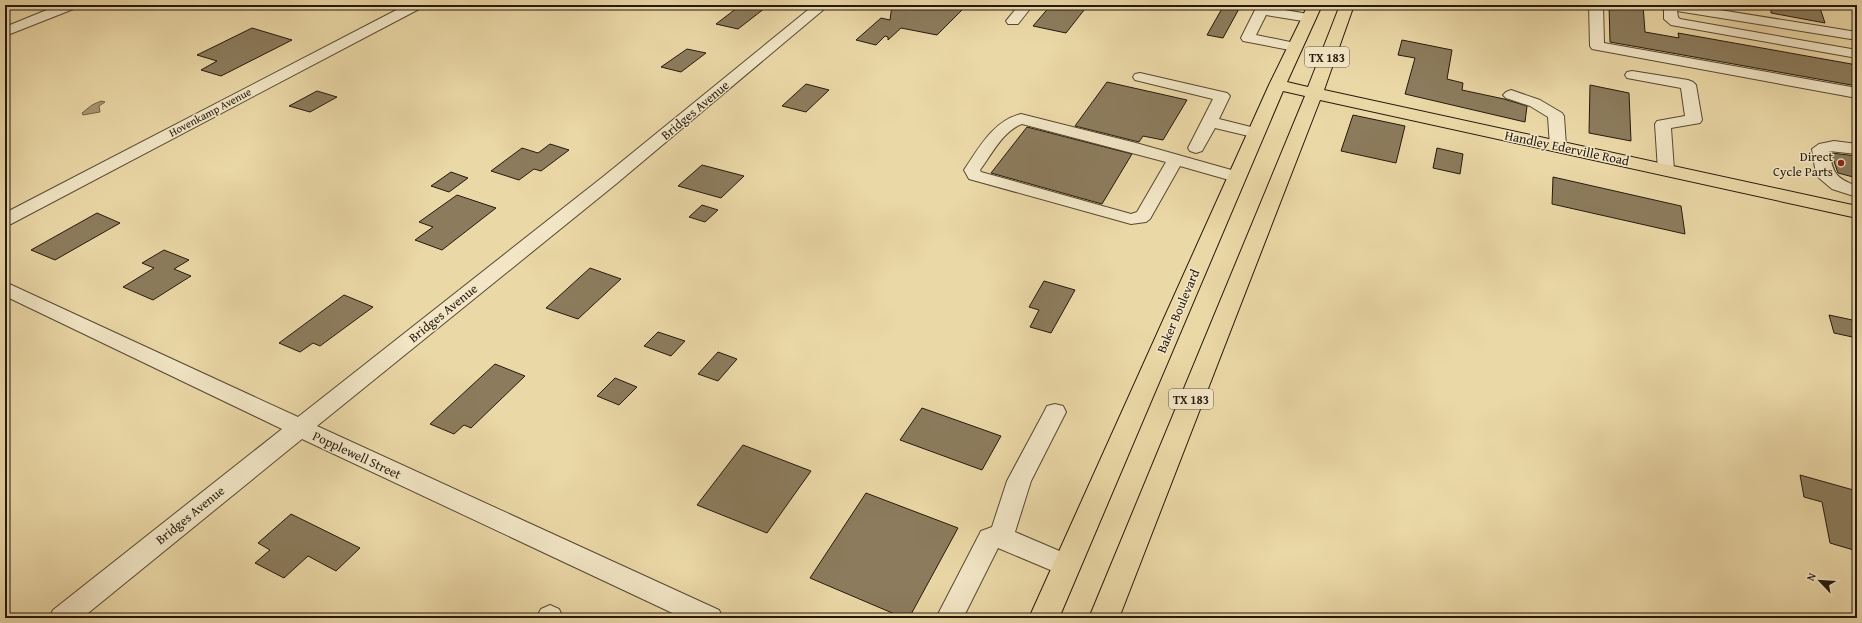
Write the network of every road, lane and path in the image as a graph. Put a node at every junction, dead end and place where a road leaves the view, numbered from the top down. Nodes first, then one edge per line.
1 (71, 5) edge
2 (416, 5) edge
3 (822, 5) edge
4 (1026, 5) edge
5 (1347, 5) edge
6 (1596, 5) edge
7 (1312, 12) edge
8 (1013, 21) dead end
9 (1768, 21) junction
10 (5, 32) edge
11 (1857, 36) edge
12 (1771, 39) junction
13 (1295, 47) junction
14 (1857, 54) edge
15 (1632, 75) dead end
16 (1140, 77) dead end
17 (1277, 84) junction
18 (1314, 93) junction
19 (1857, 93) edge
20 (1511, 95) dead end
21 (1210, 122) junction
22 (1257, 133) junction
23 (1558, 146) junction
24 (1196, 148) dead end
25 (1857, 149) edge
26 (1175, 160) junction
27 (1666, 170) junction
28 (1236, 177) junction
29 (1857, 192) edge
30 (1857, 212) edge
31 (5, 220) edge
32 (5, 288) edge
33 (1055, 412) dead end
34 (300, 428) junction
35 (1000, 537) junction
36 (1067, 566) junction
37 (62, 618) edge
38 (710, 618) edge
39 (949, 618) edge
40 (1044, 618) edge
41 (1104, 618) edge

1 - 10 street
2 - 31 street, Hovenkamp Avenue
3 - 34 street, Bridges Avenue
4 - 8 street
5 - 18 main road, TX 183
6 - 19 street
7 - 13 main road, Baker Boulevard / TX 183
7 - 13 street
9 - 11 street
9 - 12 street
9 - 12 street
12 - 14 street
13 - 17 main road, Baker Boulevard / TX 183
15 - 27 street
16 - 21 street
17 - 18 main road, Handley Ederville Road
17 - 22 main road, Baker Boulevard / TX 183
18 - 23 main road, Handley Ederville Road
18 - 41 main road, TX 183
20 - 23 street
21 - 22 street
21 - 24 street
22 - 28 main road, Baker Boulevard / TX 183
23 - 27 main road, Handley Ederville Road
25 - 29 street
26 - 26 street
26 - 28 street
27 - 30 main road, Handley Ederville Road
28 - 36 main road, Baker Boulevard / TX 183
32 - 34 street, Popplewell Street
33 - 35 street
34 - 37 street, Bridges Avenue
34 - 38 street, Popplewell Street
35 - 36 street
35 - 39 street
36 - 40 main road, Baker Boulevard / TX 183

